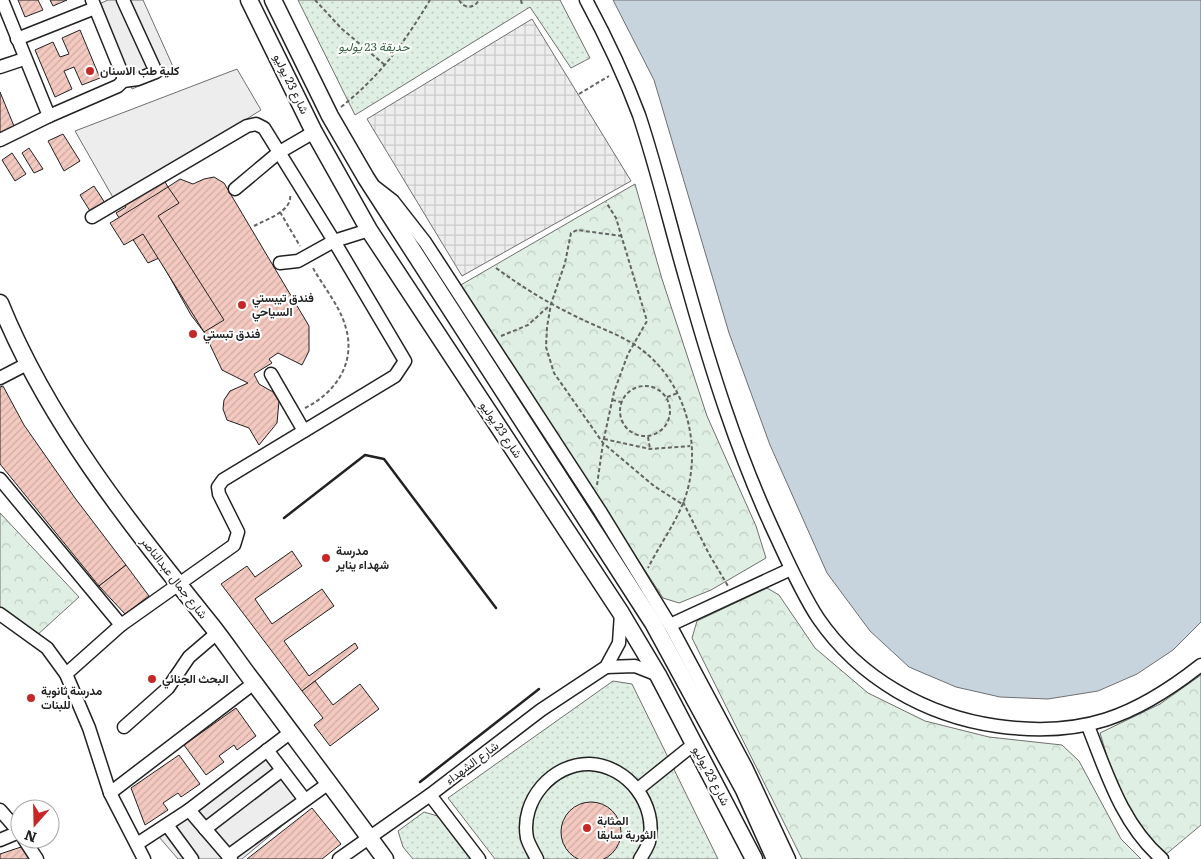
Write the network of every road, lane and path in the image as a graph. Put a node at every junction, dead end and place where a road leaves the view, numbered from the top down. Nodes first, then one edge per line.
1 (2, 0) edge
2 (123, 0) edge
3 (249, 0) edge
4 (273, 0) edge
5 (315, 0) edge
6 (430, 0) edge
7 (459, 0) edge
8 (480, 0) edge
9 (521, 0) edge
10 (586, 0) edge
11 (94, 4) edge
12 (522, 5) dead end
13 (17, 39) junction
14 (24, 59) junction
15 (386, 66) junction
16 (0, 67) edge
17 (620, 69) junction
18 (123, 81) junction
19 (579, 94) dead end
20 (49, 116) junction
21 (331, 119) junction
22 (314, 132) junction
23 (0, 140) edge
24 (278, 153) junction
25 (366, 178) junction
26 (287, 187) dead end
27 (235, 189) dead end
28 (606, 202) dead end
29 (280, 212) junction
30 (92, 217) dead end
31 (254, 226) dead end
32 (369, 230) junction
33 (622, 236) junction
34 (334, 241) junction
35 (306, 256) junction
36 (280, 263) dead end
37 (496, 268) dead end
38 (0, 303) edge
39 (551, 304) junction
40 (487, 339) junction
41 (633, 344) junction
42 (27, 364) junction
43 (271, 374) dead end
44 (0, 378) edge
45 (678, 392) junction
46 (667, 397) junction
47 (612, 400) junction
48 (621, 402) junction
49 (294, 413) junction
50 (304, 430) junction
51 (648, 436) junction
52 (604, 439) junction
53 (603, 443) junction
54 (690, 446) junction
55 (650, 449) junction
56 (0, 478) edge
57 (683, 503) junction
58 (595, 504) junction
59 (598, 525) junction
60 (792, 569) junction
61 (642, 579) junction
62 (178, 585) junction
63 (733, 594) junction
64 (620, 613) junction
65 (0, 614) edge
66 (121, 625) junction
67 (670, 625) junction
68 (218, 633) junction
69 (1201, 665) edge
70 (606, 667) junction
71 (66, 674) junction
72 (658, 675) junction
73 (254, 683) junction
74 (1088, 726) junction
75 (124, 727) dead end
76 (291, 732) junction
77 (694, 744) junction
78 (267, 750) junction
79 (282, 770) junction
80 (329, 783) junction
81 (638, 789) junction
82 (110, 792) junction
83 (430, 795) junction
84 (305, 800) junction
85 (0, 810) edge
86 (189, 810) junction
87 (10, 822) edge
88 (167, 825) junction
89 (205, 829) junction
90 (370, 839) junction
91 (137, 844) junction
92 (230, 857) edge
93 (144, 859) edge
94 (192, 859) edge
95 (340, 859) edge
96 (386, 859) edge
97 (479, 859) edge
98 (537, 859) edge
99 (640, 859) edge
100 (754, 859) edge
101 (775, 859) edge
102 (789, 859) edge
103 (1162, 859) edge

1 - 13 street
2 - 18 street
3 - 22 main road, شارع 23 يوليو
4 - 21 main road, شارع 23 يوليو
5 - 15 path
6 - 15 path
7 - 8 path
9 - 12 path
10 - 17 street
11 - 13 street
11 - 18 street
13 - 14 street
14 - 16 street
14 - 20 street
15 - 21 path
17 - 19 path
17 - 60 street
18 - 20 street
20 - 23 street
21 - 22 main road
21 - 25 main road, شارع 23 يوليو
22 - 24 street
22 - 32 main road, شارع 23 يوليو
24 - 27 street
24 - 30 street
24 - 34 street
25 - 40 street
25 - 59 main road, شارع 23 يوليو
26 - 29 path
28 - 33 path
29 - 31 path
29 - 35 path
32 - 34 street
32 - 64 main road, شارع 23 يوليو
33 - 39 path
33 - 41 path
34 - 35 street
34 - 50 street
35 - 36 street
35 - 49 path
37 - 39 path
38 - 42 main road, شارع جمال عبدالناصر
39 - 40 path
39 - 41 path
39 - 53 path
40 - 58 street
41 - 45 path
41 - 47 path
42 - 44 street
42 - 62 main road, شارع جمال عبدالناصر
43 - 49 street
45 - 46 path
45 - 54 path
46 - 48 path
46 - 51 path
47 - 48 path
47 - 52 path
48 - 51 path
49 - 50 street
50 - 62 street
51 - 55 path
52 - 53 path
52 - 55 path
53 - 57 path
53 - 58 path
54 - 55 path
54 - 57 path
56 - 66 street
57 - 61 path
57 - 63 path
58 - 59 street
59 - 61 street
59 - 101 main road, شارع 23 يوليو
60 - 63 street
60 - 74 street
61 - 67 street
62 - 66 street
62 - 68 main road, شارع جمال عبدالناصر
63 - 67 street
64 - 70 street, شارع الشهداء
64 - 72 main road, شارع 23 يوليو
65 - 71 street
66 - 71 street
67 - 102 street
68 - 73 main road, شارع جمال عبدالناصر
68 - 75 street
69 - 74 street
70 - 72 street
70 - 83 street, شارع الشهداء
71 - 82 street
72 - 77 main road, شارع 23 يوليو
73 - 76 main road, شارع جمال عبدالناصر
73 - 82 street
74 - 103 street
76 - 78 street
76 - 80 main road, شارع جمال عبدالناصر
77 - 81 street
77 - 100 main road, شارع 23 يوليو
78 - 79 street
78 - 86 street
79 - 84 street
79 - 89 street
80 - 84 street
80 - 90 main road, شارع جمال عبدالناصر
81 - 98 street
81 - 99 street
82 - 91 street
83 - 90 street, شارع الشهداء
83 - 97 street
84 - 92 street
85 - 87 street
86 - 88 street
86 - 89 street
88 - 91 street
88 - 94 street
89 - 92 street
90 - 95 street, شارع الشهداء
90 - 96 main road, شارع جمال عبدالناصر
91 - 93 street

